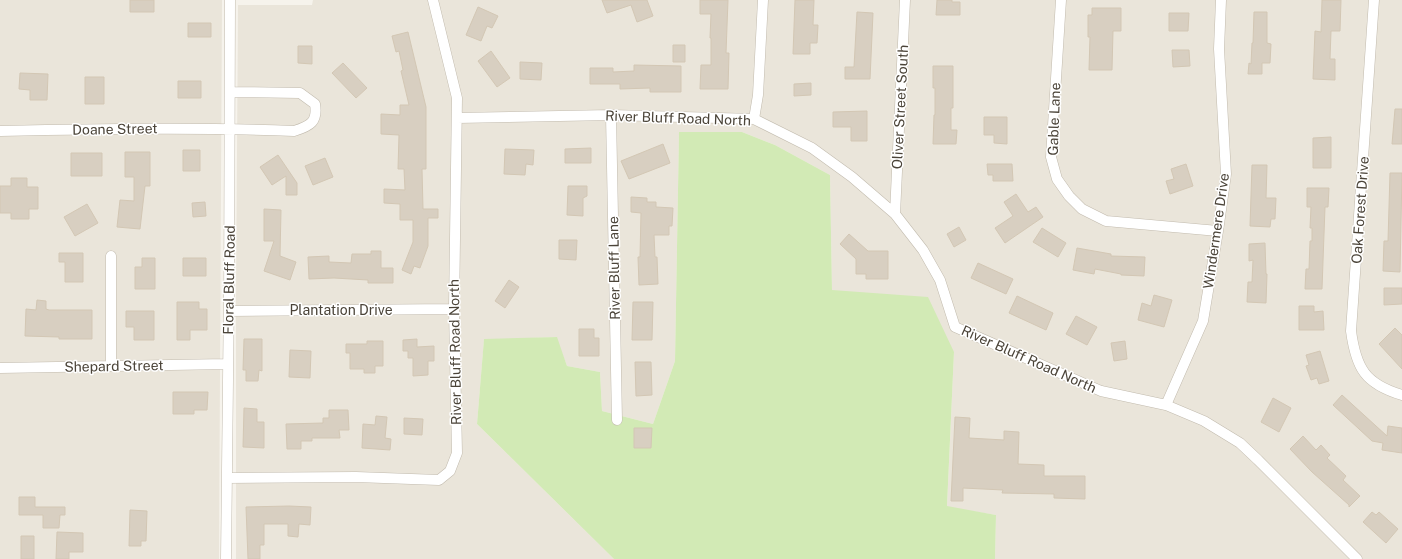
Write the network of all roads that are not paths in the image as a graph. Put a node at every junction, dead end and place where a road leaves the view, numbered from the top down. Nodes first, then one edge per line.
1 (230, 0) edge
2 (433, 0) edge
3 (763, 0) edge
4 (905, 0) edge
5 (1060, 0) edge
6 (1221, 0) edge
7 (1374, 0) edge
8 (230, 92) junction
9 (612, 115) junction
10 (457, 118) junction
11 (754, 119) junction
12 (230, 128) junction
13 (0, 131) edge
14 (895, 214) junction
15 (1218, 231) junction
16 (111, 256) dead end
17 (454, 309) junction
18 (229, 310) junction
19 (227, 364) junction
20 (111, 366) junction
21 (0, 368) edge
22 (1402, 395) edge
23 (1166, 405) junction
24 (617, 420) dead end
25 (227, 478) junction
26 (226, 559) edge
27 (1357, 559) edge

1 - 8 street, Floral Bluff Road
2 - 10 street
3 - 11 street
4 - 14 street, Oliver Street South
5 - 15 street, Gable Lane
6 - 15 street, Windermere Drive
7 - 22 street, Oak Forest Drive
8 - 12 street, Floral Bluff Road
8 - 12 street, Doane Street
9 - 10 street, River Bluff Road North
9 - 11 street, River Bluff Road North
9 - 24 street, River Bluff Lane
10 - 17 street, River Bluff Road North
11 - 14 street, River Bluff Road North
12 - 13 street, Doane Street
12 - 18 street, Floral Bluff Road
14 - 23 street, River Bluff Road North
15 - 23 street, Windermere Drive
16 - 20 street
17 - 18 street, Plantation Drive
17 - 25 street, River Bluff Road North
18 - 19 street, Floral Bluff Road
19 - 20 street, Shepard Street
19 - 25 street, Floral Bluff Road
20 - 21 street, Shepard Street
23 - 27 street, River Bluff Road North
25 - 26 street, Floral Bluff Road

